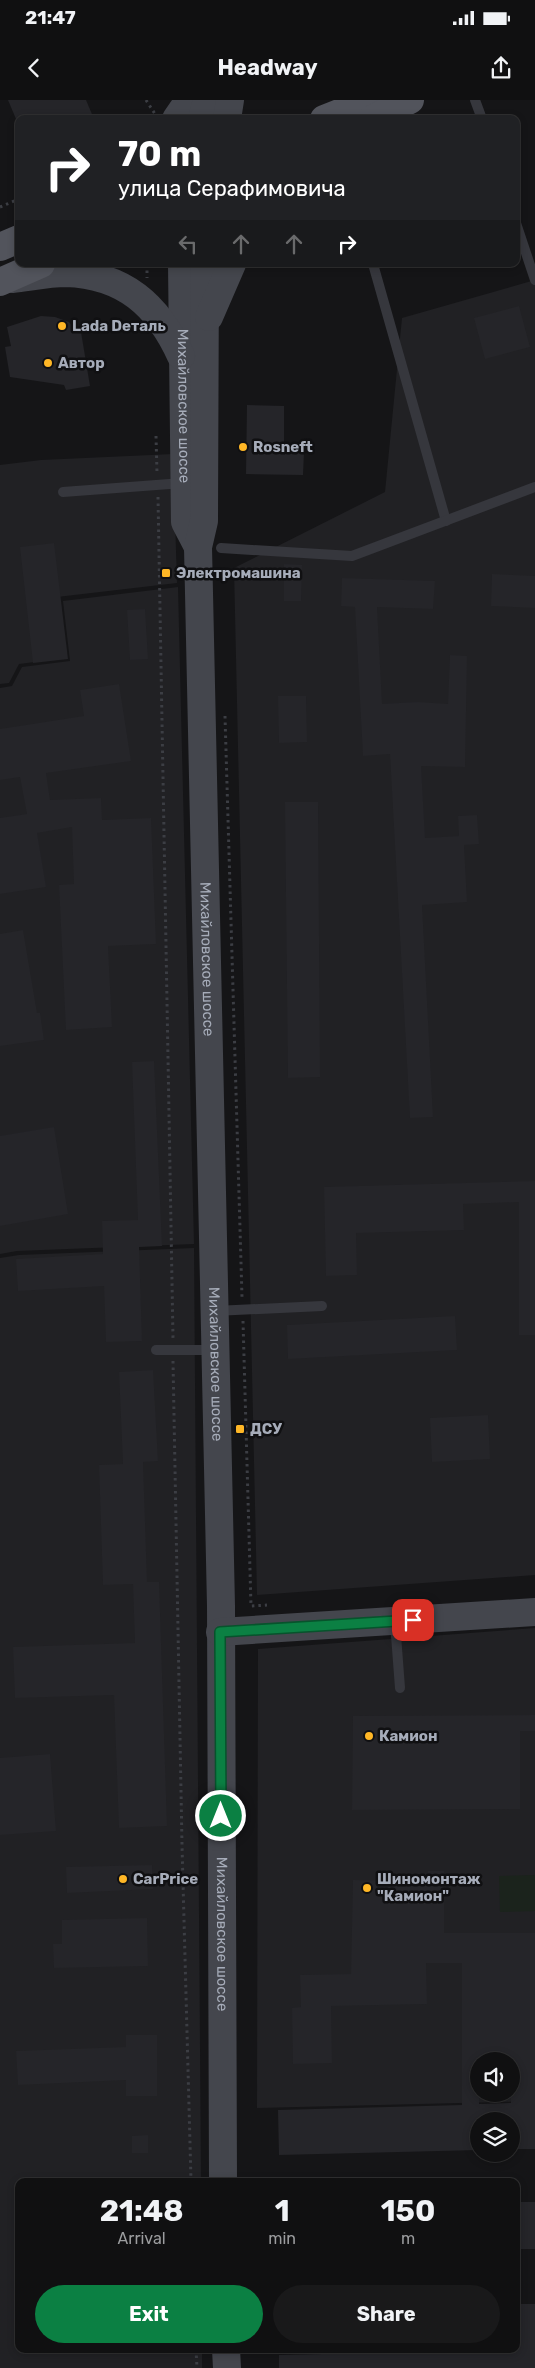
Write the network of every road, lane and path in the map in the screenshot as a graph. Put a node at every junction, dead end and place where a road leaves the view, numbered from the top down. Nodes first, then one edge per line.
1 (146, 100) edge
2 (189, 100) edge
3 (207, 100) edge
4 (230, 100) edge
5 (372, 100) edge
6 (410, 100) edge
7 (475, 100) edge
8 (164, 115) edge
9 (171, 115) edge
10 (203, 115) edge
11 (228, 115) edge
12 (334, 115) edge
13 (380, 115) edge
14 (481, 115) edge
15 (15, 201) edge
16 (0, 207) edge
17 (520, 235) edge
18 (35, 267) edge
19 (147, 267) edge
20 (182, 267) edge
21 (205, 267) edge
22 (231, 267) edge
23 (374, 267) edge
24 (4, 280) edge
25 (535, 280) edge
26 (147, 284) dead end
27 (205, 328) junction
28 (182, 360) junction
29 (156, 436) dead end
30 (184, 482) junction
31 (158, 485) junction
32 (535, 487) edge
33 (63, 492) dead end
34 (446, 521) junction
35 (209, 548) junction
36 (225, 706) dead end
37 (322, 1306) dead end
38 (242, 1310) junction
39 (214, 1311) junction
40 (156, 1350) dead end
41 (173, 1350) junction
42 (215, 1350) junction
43 (251, 1606) dead end
44 (535, 1612) edge
45 (395, 1621) junction
46 (220, 1632) junction
47 (400, 1688) dead end
48 (191, 2178) edge
49 (224, 2178) edge
50 (196, 2353) edge
51 (226, 2353) edge
52 (197, 2368) edge
53 (227, 2368) edge

1 - 8 path
2 - 9 main road
3 - 10 main road
4 - 11 main road
5 - 12 main road
6 - 13 main road
7 - 14 lane
15 - 16 path
17 - 25 lane
18 - 24 main road
19 - 26 path
20 - 28 main road, Михайловское шоссе
21 - 27 main road, Михайловское шоссе
22 - 27 main road
23 - 34 lane
24 - 28 main road
27 - 35 main road, Михайловское шоссе
28 - 30 main road, Михайловское шоссе
29 - 31 path
30 - 31 lane
30 - 35 main road, Михайловское шоссе
31 - 33 lane
31 - 41 path
32 - 34 lane
34 - 35 lane
35 - 39 main road, Михайловское шоссе
36 - 38 path
37 - 38 lane
38 - 39 lane
38 - 43 path
39 - 42 main road, Михайловское шоссе
40 - 41 lane
41 - 42 lane
41 - 48 path
42 - 46 main road, Михайловское шоссе
44 - 45 main road
45 - 46 main road
45 - 47 lane
46 - 49 main road, Михайловское шоссе
50 - 52 path
51 - 53 main road

